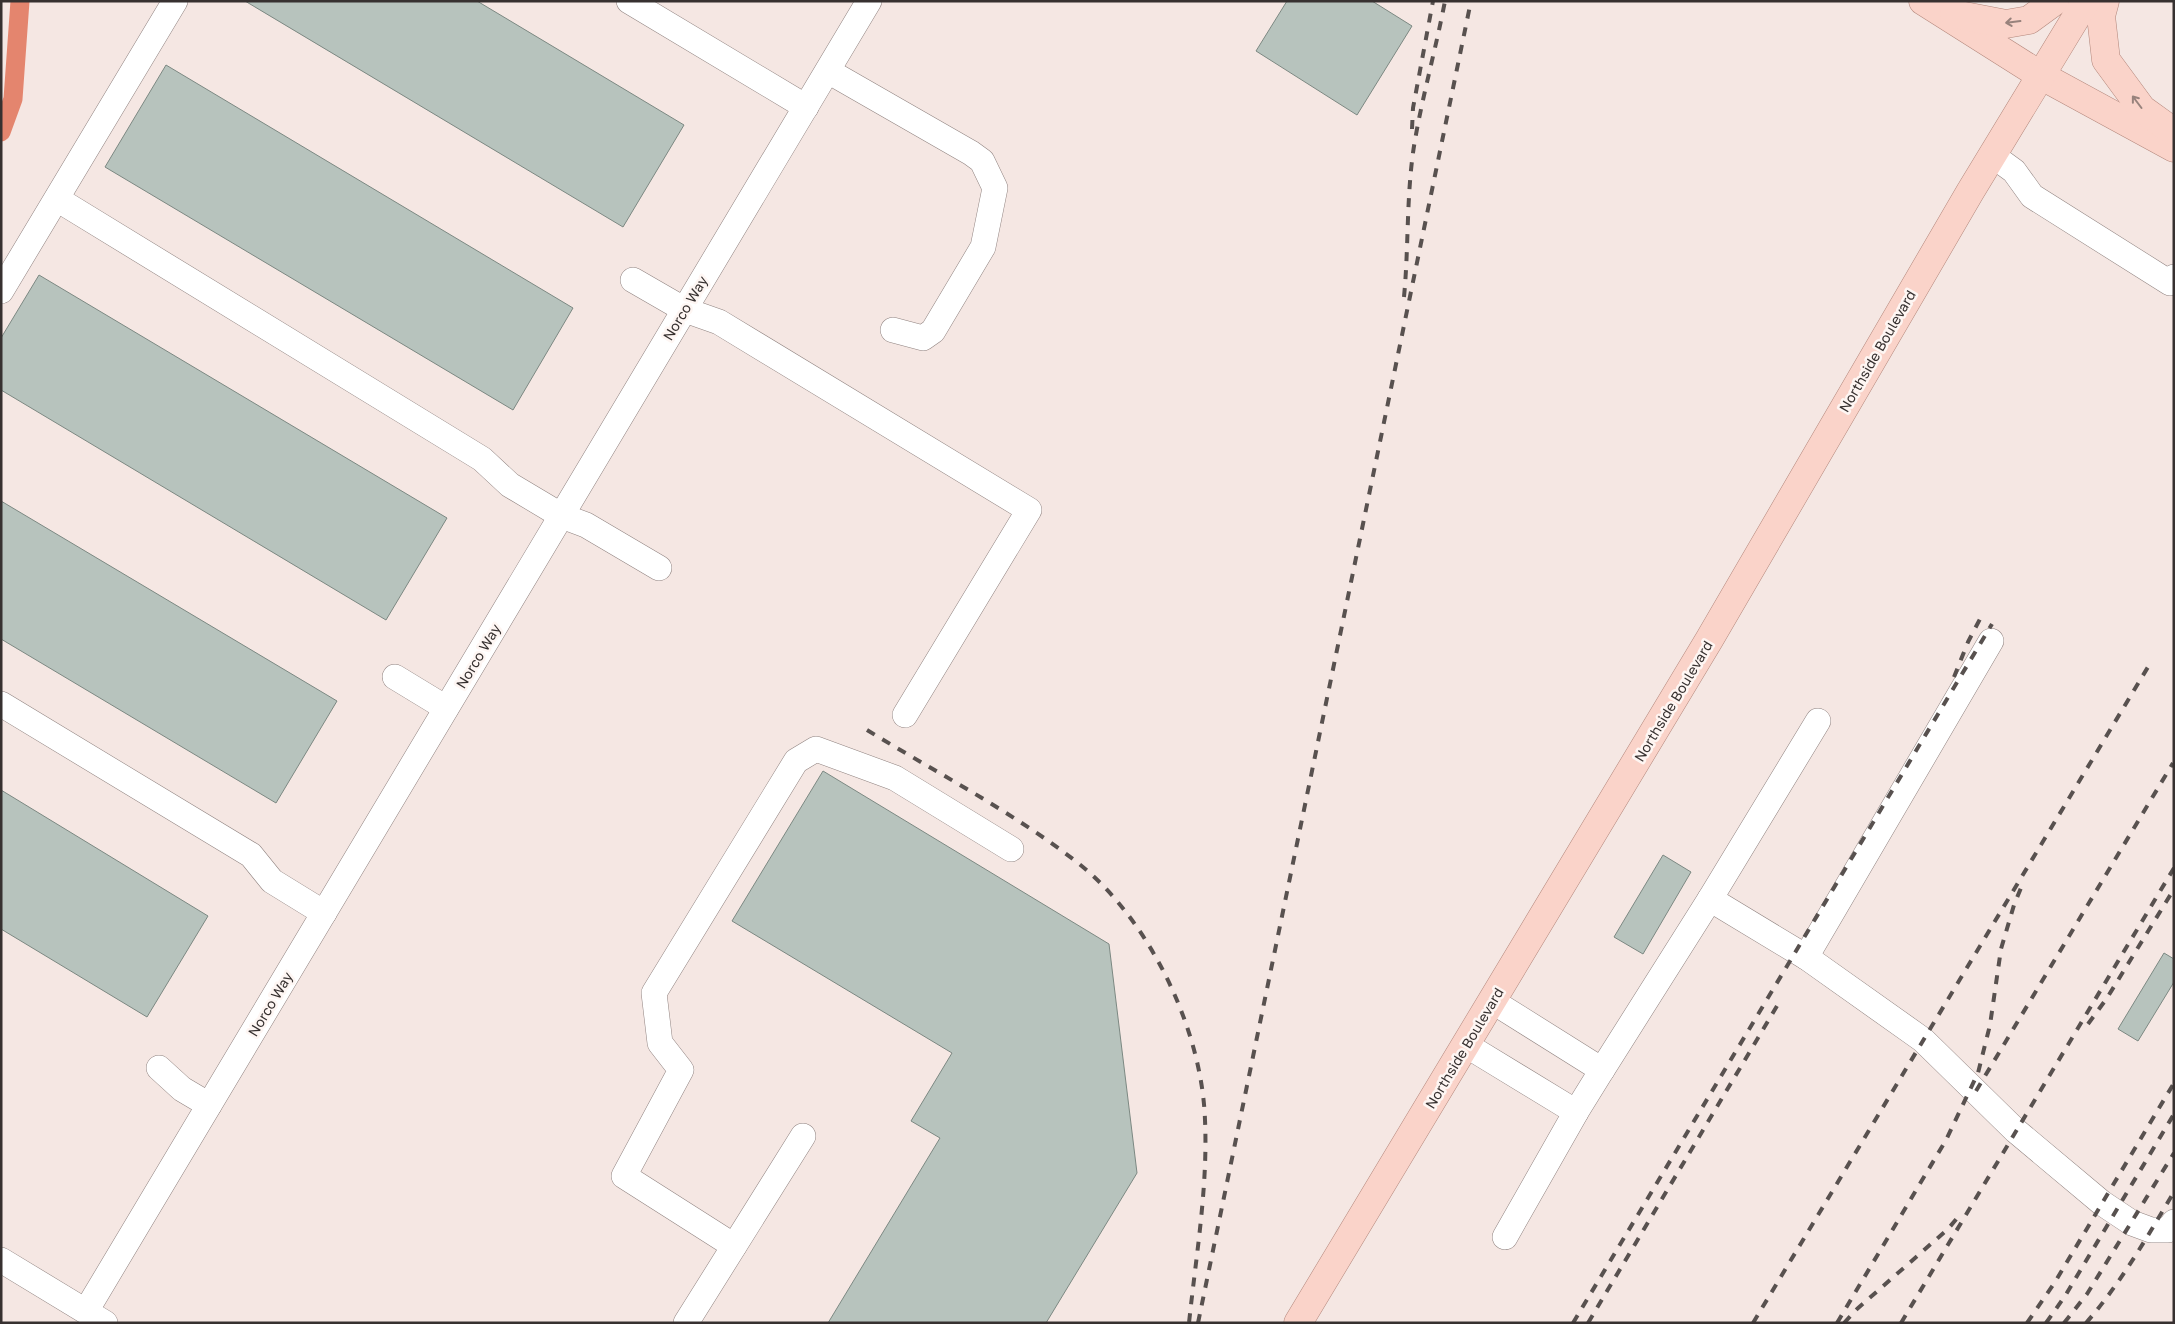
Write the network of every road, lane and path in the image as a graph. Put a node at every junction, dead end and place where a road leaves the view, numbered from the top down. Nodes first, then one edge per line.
1 (175, 1) edge
2 (629, 1) edge
3 (869, 1) edge
4 (2055, 1) edge
5 (2086, 1) edge
6 (2105, 1) edge
7 (1931, 6) edge
8 (828, 71) junction
9 (2040, 75) junction
10 (806, 107) junction
11 (2174, 133) edge
12 (2174, 148) edge
13 (1992, 155) junction
14 (56, 199) junction
15 (633, 280) dead end
16 (2173, 282) edge
17 (1, 291) edge
18 (684, 310) junction
19 (893, 330) dead end
20 (562, 516) junction
21 (659, 568) dead end
22 (1992, 641) dead end
23 (395, 677) dead end
24 (1, 704) edge
25 (446, 708) junction
26 (906, 715) dead end
27 (1818, 721) dead end
28 (1011, 849) dead end
29 (1710, 899) junction
30 (324, 913) junction
31 (1806, 957) junction
32 (1492, 1001) junction
33 (1466, 1045) junction
34 (159, 1068) dead end
35 (1602, 1070) junction
36 (209, 1104) junction
37 (1576, 1112) junction
38 (802, 1136) dead end
39 (2174, 1222) edge
40 (1505, 1238) dead end
41 (734, 1246) junction
42 (1, 1260) edge
43 (97, 1319) edge
44 (686, 1323) edge
45 (1298, 1323) edge

1 - 14 street
2 - 10 street
3 - 8 street, Norco Way
4 -> 7 main road
5 - 9 main road, Northside Boulevard
11 -> 6 main road
7 - 9 main road
8 - 10 street, Norco Way
8 - 19 street
9 - 12 main road
9 - 13 main road, Northside Boulevard
10 - 18 street, Norco Way
13 - 16 street
13 - 32 main road, Northside Boulevard
14 - 17 street
14 - 20 street
15 - 18 street
18 - 20 street, Norco Way
18 - 26 street
20 - 21 street
20 - 25 street, Norco Way
22 - 31 street
23 - 25 street
24 - 30 street
25 - 30 street, Norco Way
27 - 29 street
28 - 41 street
29 - 31 street
29 - 35 street
30 - 36 street, Norco Way
31 - 39 street
32 - 33 main road, Northside Boulevard
32 - 35 street
33 - 37 street
33 - 45 main road, Northside Boulevard
34 - 36 street
35 - 37 street
36 - 43 street, Norco Way
37 - 40 street
38 - 41 street
41 - 44 street
42 - 43 street

